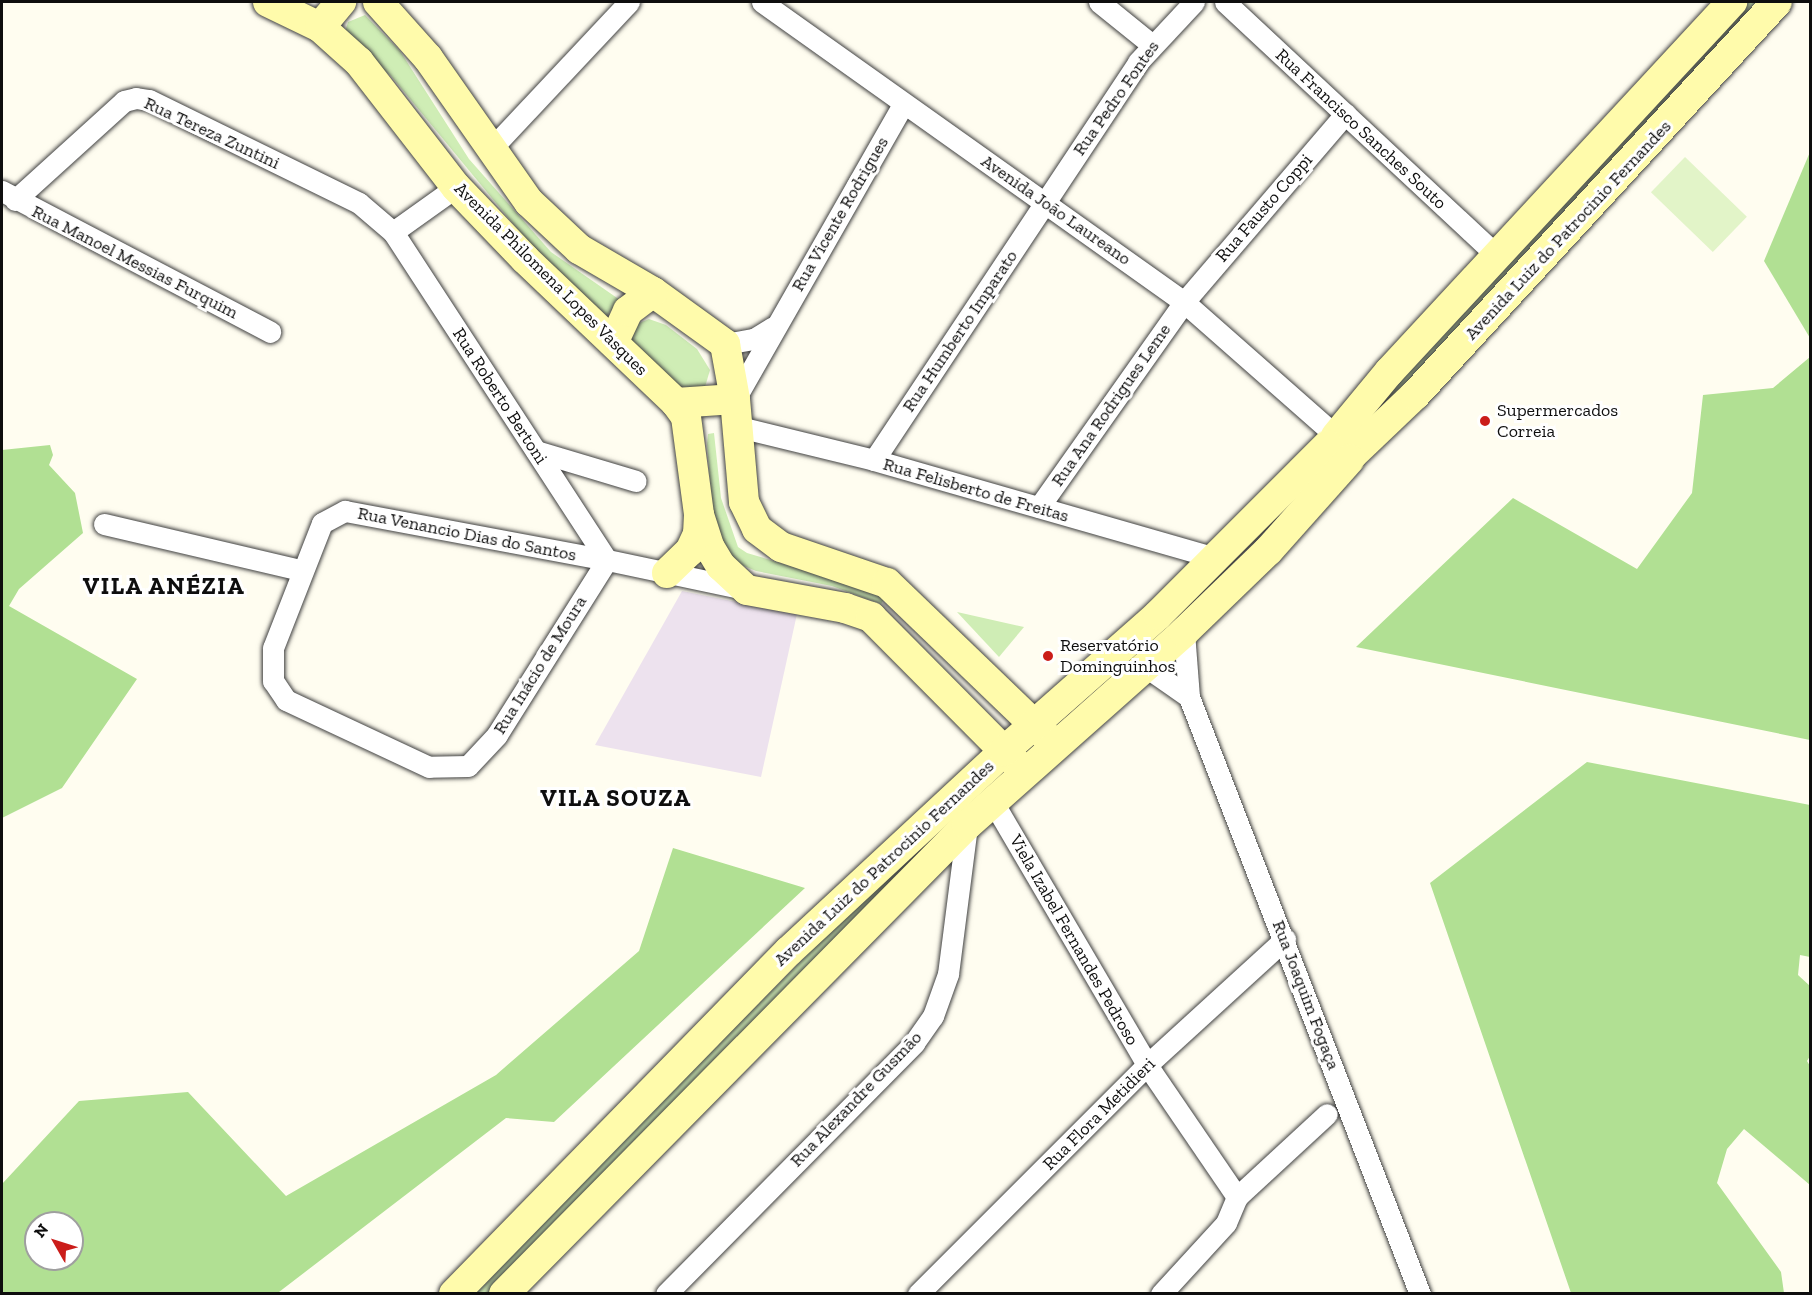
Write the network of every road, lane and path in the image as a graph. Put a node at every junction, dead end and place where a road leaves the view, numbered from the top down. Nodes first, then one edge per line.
1 (268, 2) edge
2 (341, 2) edge
3 (378, 2) edge
4 (629, 2) edge
5 (762, 2) edge
6 (1099, 2) edge
7 (1194, 2) edge
8 (1225, 2) edge
9 (1732, 2) edge
10 (1777, 2) edge
11 (320, 27) junction
12 (1151, 44) junction
13 (903, 104) junction
14 (1345, 114) junction
15 (490, 150) junction
16 (456, 187) junction
17 (8, 196) edge
18 (1046, 201) junction
19 (393, 232) junction
20 (1497, 256) junction
21 (653, 292) junction
22 (1184, 302) junction
23 (776, 324) junction
24 (270, 332) dead end
25 (614, 341) junction
26 (725, 345) junction
27 (681, 410) junction
28 (735, 413) junction
29 (1342, 448) junction
30 (536, 451) junction
31 (874, 460) junction
32 (636, 481) dead end
33 (1039, 507) junction
34 (699, 515) junction
35 (104, 524) dead end
36 (1216, 558) junction
37 (607, 560) junction
38 (300, 570) junction
39 (667, 573) junction
40 (747, 590) junction
41 (1184, 632) junction
42 (954, 644) junction
43 (1146, 667) junction
44 (928, 671) junction
45 (1190, 697) junction
46 (1034, 724) junction
47 (1056, 746) junction
48 (1004, 751) junction
49 (468, 766) joint
50 (1026, 773) junction
51 (993, 802) junction
52 (967, 825) junction
53 (1285, 939) junction
54 (1147, 1065) junction
55 (1327, 1114) dead end
56 (1237, 1197) junction
57 (454, 1293) edge
58 (504, 1293) edge
59 (666, 1293) edge
60 (918, 1293) edge
61 (1161, 1293) edge
62 (1420, 1293) edge

1 - 11 main road, Avenida Philomena Lopes Vasques
2 - 11 main road
3 - 15 main road
4 - 15 street
5 - 13 street, Avenida João Laureano
6 - 12 street
7 - 12 street, Rua Pedro Fontes
8 - 14 street, Rua Francisco Sanches Souto
9 - 20 main road, Avenida Luiz do Patrocinio Fernandes
10 - 29 main road, Avenida Luiz do Patrocinio Fernandes
11 - 16 main road, Avenida Philomena Lopes Vasques
12 - 18 street, Rua Pedro Fontes
13 - 18 street, Avenida João Laureano
13 - 23 street, Rua Vicente Rodrigues
14 - 20 street, Rua Francisco Sanches Souto
14 - 22 street, Rua Fausto Coppi
15 - 21 main road
16 - 19 street
16 - 25 main road, Avenida Philomena Lopes Vasques
17 - 19 street, Rua Tereza Zuntini
17 - 24 street, Rua Manoel Messias Furquim
18 - 22 street, Avenida João Laureano
18 - 31 street, Rua Humberto Imparato
19 - 30 street, Rua Roberto Bertoni
20 - 29 main road, Avenida Luiz do Patrocinio Fernandes
21 - 25 main road
21 - 26 main road
22 - 29 street, Avenida João Laureano
22 - 33 street, Rua Ana Rodrigues Leme
23 - 26 street, Rua Vicente Rodrigues
23 - 28 street, Rua Vicente Rodrigues
25 - 27 main road, Avenida Philomena Lopes Vasques
26 - 28 main road
27 - 28 main road
27 - 34 main road
28 - 31 street, Rua Felisberto de Freitas
28 - 42 main road
29 - 36 main road, Avenida Luiz do Patrocinio Fernandes
29 - 41 main road, Avenida Luiz do Patrocinio Fernandes
30 - 32 street
30 - 37 street, Rua Roberto Bertoni
31 - 33 street, Rua Felisberto de Freitas
33 - 36 street, Rua Felisberto de Freitas
34 - 39 main road
34 - 40 main road
35 - 38 street
36 - 46 main road, Avenida Luiz do Patrocinio Fernandes
37 - 38 street, Rua Venancio Dias do Santos
37 - 39 street, Rua Venancio Dias do Santos
37 - 49 street, Rua Inácio de Moura
38 - 49 street, Rua Venancio Dias do Santos
39 - 40 street, Rua Venancio Dias do Santos
40 - 44 main road
41 - 43 main road, Avenida Luiz do Patrocinio Fernandes
41 - 45 street, Rua Joaquim Fogaça
42 - 44 main road
42 - 46 main road
43 - 45 street
43 - 47 main road, Avenida Luiz do Patrocinio Fernandes
44 - 48 main road
45 - 53 street, Rua Joaquim Fogaça
46 - 47 main road
46 - 48 main road, Avenida Luiz do Patrocinio Fernandes
47 - 50 main road, Avenida Luiz do Patrocinio Fernandes
48 - 50 main road
48 - 57 main road, Avenida Luiz do Patrocinio Fernandes
50 - 51 main road, Avenida Luiz do Patrocinio Fernandes
51 - 52 main road, Avenida Luiz do Patrocinio Fernandes
51 - 54 street, Viela Izabel Fernandes Pedroso
52 - 58 main road, Avenida Luiz do Patrocinio Fernandes
52 - 59 street, Rua Alexandre Gusmão
53 - 54 street, Rua Flora Metidieri
53 - 62 street, Rua Joaquim Fogaça
54 - 56 street, Viela Izabel Fernandes Pedroso
54 - 60 street, Rua Flora Metidieri
55 - 56 street
56 - 61 street

